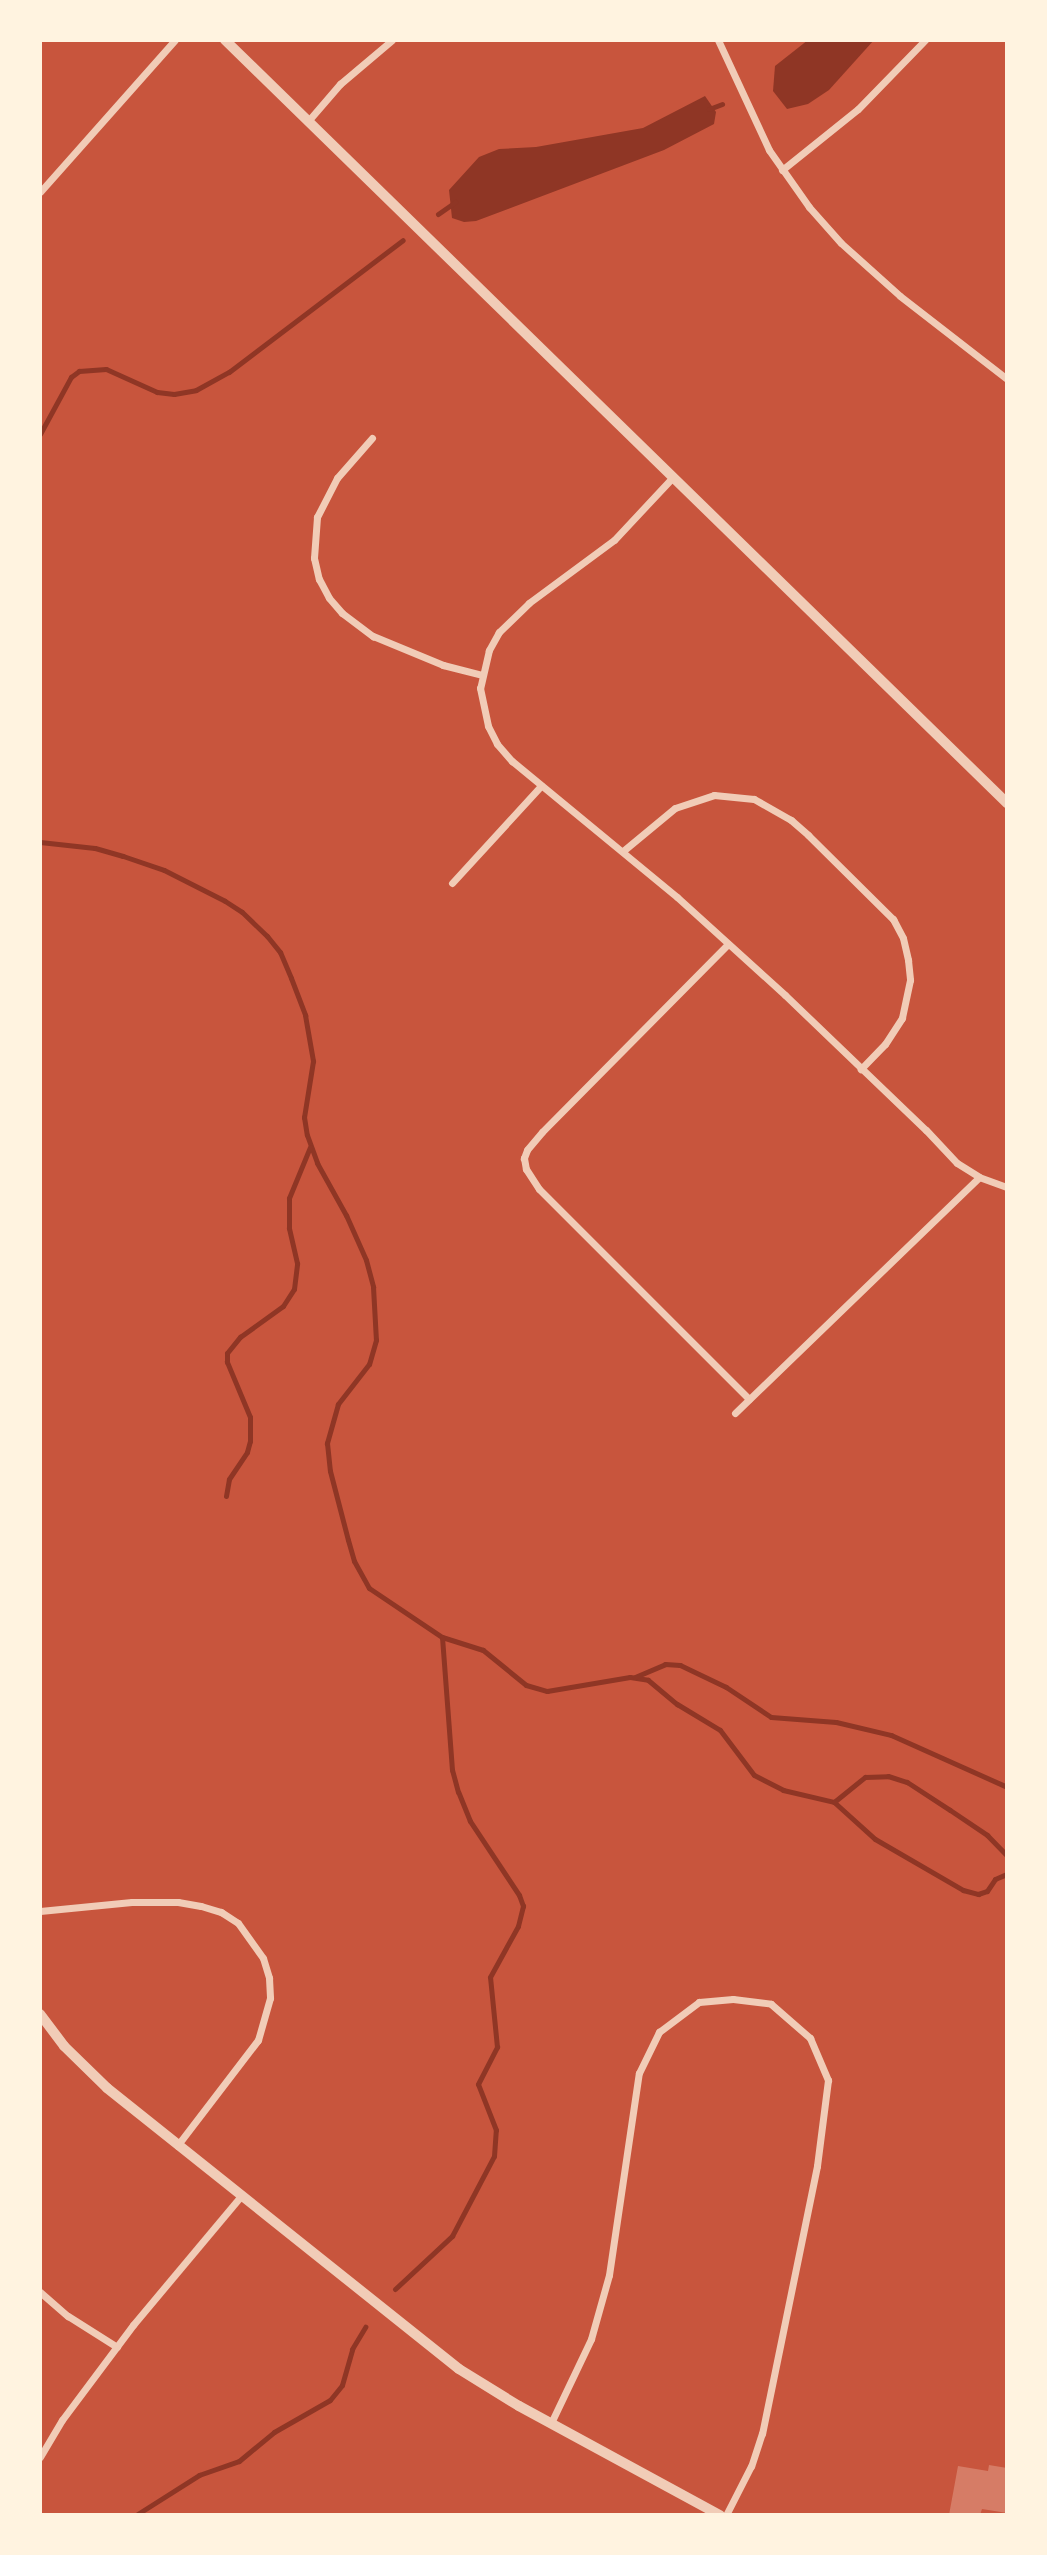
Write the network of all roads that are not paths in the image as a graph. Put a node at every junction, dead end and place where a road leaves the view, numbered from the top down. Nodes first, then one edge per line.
1 (175, 40) edge
2 (225, 40) edge
3 (392, 40) edge
4 (718, 40) edge
5 (925, 40) edge
6 (309, 120) junction
7 (782, 170) junction
8 (40, 192) edge
9 (1007, 379) edge
10 (372, 438) dead end
11 (673, 477) junction
12 (482, 675) junction
13 (541, 786) junction
14 (1007, 803) edge
15 (623, 851) junction
16 (452, 883) dead end
17 (728, 944) junction
18 (861, 1069) junction
19 (979, 1177) junction
20 (1007, 1187) edge
21 (749, 1399) junction
22 (735, 1413) dead end
23 (40, 1911) edge
24 (40, 2014) edge
25 (177, 2146) junction
26 (240, 2197) junction
27 (40, 2292) edge
28 (117, 2347) junction
29 (551, 2423) junction
30 (40, 2457) edge
31 (720, 2515) edge
32 (726, 2515) edge

1 - 8 street
2 - 6 street
3 - 6 street
4 - 7 street
5 - 7 street
6 - 11 street
7 - 9 street
10 - 12 street
11 - 12 street
11 - 14 street
12 - 13 street
13 - 15 street
13 - 16 street
15 - 17 street
15 - 18 street
17 - 18 street
17 - 21 street
18 - 19 street
19 - 20 street
19 - 21 street
21 - 22 street
23 - 25 street
24 - 25 street
25 - 26 street
26 - 28 street
26 - 29 street
27 - 28 street
28 - 30 street
29 - 31 street
29 - 32 street

